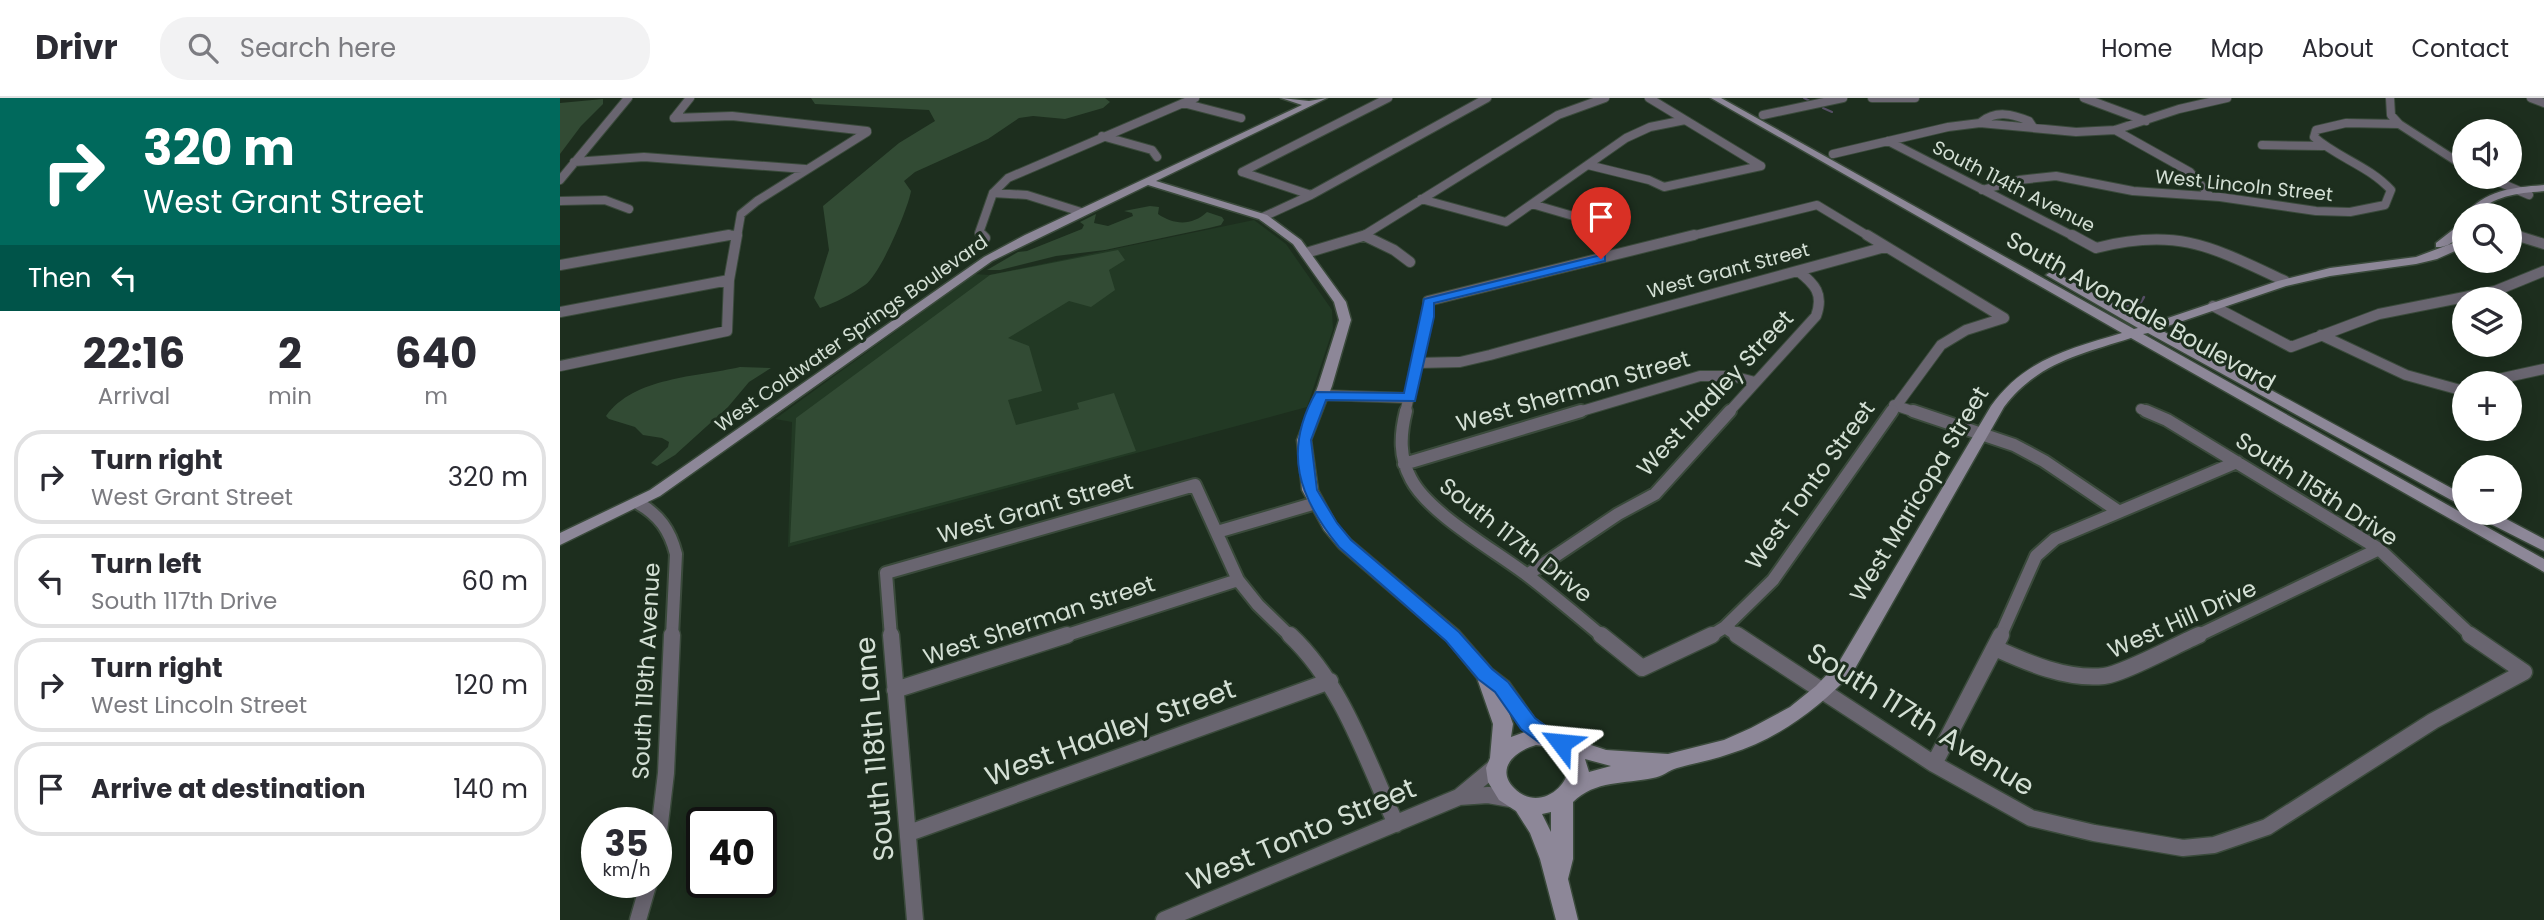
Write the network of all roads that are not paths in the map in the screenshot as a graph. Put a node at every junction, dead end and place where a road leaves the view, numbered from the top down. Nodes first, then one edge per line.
1 (628, 98) edge
2 (690, 98) edge
3 (1195, 98) edge
4 (1285, 98) edge
5 (1323, 98) edge
6 (1388, 98) edge
7 (1487, 98) edge
8 (1572, 98) edge
9 (1605, 98) edge
10 (1649, 98) edge
11 (1715, 98) edge
12 (1731, 98) edge
13 (1843, 98) edge
14 (1872, 98) edge
15 (1915, 98) edge
16 (2084, 98) edge
17 (2227, 98) edge
18 (2390, 98) edge
19 (2531, 98) edge
20 (1183, 103) junction
21 (2544, 103) edge
22 (1310, 104) junction
23 (1586, 104) junction
24 (1763, 115) junction
25 (1241, 118) dead end
26 (1751, 118) junction
27 (1685, 120) junction
28 (2146, 121) junction
29 (2399, 124) junction
30 (2115, 130) junction
31 (867, 132) joint
32 (1102, 136) junction
33 (1888, 141) junction
34 (2262, 145) dead end
35 (2323, 146) junction
36 (1833, 154) junction
37 (1157, 157) dead end
38 (2452, 158) edge
39 (574, 162) junction
40 (1587, 165) junction
41 (1761, 166) joint
42 (805, 169) junction
43 (560, 180) edge
44 (1147, 181) junction
45 (1664, 187) joint
46 (2515, 189) edge
47 (1982, 190) junction
48 (2544, 191) edge
49 (993, 193) junction
50 (2524, 193) junction
51 (1311, 195) junction
52 (2210, 195) junction
53 (1422, 199) junction
54 (560, 201) edge
55 (2483, 203) edge
56 (2499, 203) edge
57 (1532, 204) junction
58 (629, 209) dead end
59 (1080, 212) junction
60 (741, 214) joint
61 (1263, 217) junction
62 (1587, 220) dead end
63 (737, 234) junction
64 (2452, 235) edge
65 (1365, 236) junction
66 (2522, 238) edge
67 (985, 239) dead end
68 (2544, 244) edge
69 (1885, 247) junction
70 (2452, 248) edge
71 (1306, 253) junction
72 (1410, 262) dead end
73 (560, 265) edge
74 (1798, 271) junction
75 (2544, 271) edge
76 (729, 280) junction
77 (2286, 281) junction
78 (2213, 306) junction
79 (560, 312) edge
80 (2142, 331) junction
81 (2321, 335) junction
82 (1417, 363) junction
83 (560, 366) edge
84 (2544, 369) edge
85 (2522, 373) edge
86 (1755, 382) junction
87 (2452, 388) edge
88 (1321, 395) junction
89 (1410, 398) junction
90 (1894, 405) junction
91 (2141, 409) dead end
92 (1984, 433) junction
93 (2237, 462) junction
94 (1404, 464) junction
95 (1195, 485) joint
96 (2452, 496) edge
97 (638, 503) junction
98 (1316, 503) junction
99 (2118, 511) junction
100 (2505, 525) edge
101 (1217, 532) junction
102 (560, 540) edge
103 (2544, 546) edge
104 (2379, 549) junction
105 (2544, 566) edge
106 (886, 573) joint
107 (1527, 575) junction
108 (1238, 580) junction
109 (1725, 626) junction
110 (1995, 648) junction
111 (1642, 668) joint
112 (2524, 673) joint
113 (1485, 674) junction
114 (1330, 681) junction
115 (895, 690) junction
116 (1823, 691) junction
117 (1554, 740) junction
118 (1497, 762) junction
119 (1668, 762) junction
120 (1934, 764) junction
121 (1568, 794) junction
122 (1459, 797) junction
123 (1517, 801) junction
124 (662, 807) edge
125 (1396, 824) junction
126 (909, 832) junction
127 (1557, 878) junction
128 (644, 898) edge
129 (638, 920) edge
130 (915, 920) edge
131 (1164, 920) edge
132 (1567, 920) edge

1 - 39 street
2 - 31 street
3 - 20 street
4 - 22 street
5 - 22 street, West Coldwater Springs Boulevard
6 - 51 street
7 - 51 street
8 - 23 street
9 - 23 street
10 - 27 street
11 - 26 street, South Avondale Boulevard
12 - 24 street, South Avondale Boulevard
13 - 24 street
14 - 15 street
16 - 28 street
17 - 28 street
18 - 29 street
19 - 21 street
20 - 25 street
20 - 32 street
22 - 44 street, West Coldwater Springs Boulevard
23 - 53 street
24 - 26 street
24 - 36 street, South Avondale Boulevard
26 - 80 street, South Avondale Boulevard
27 - 40 street
27 - 41 street
28 - 30 street
29 - 35 street
29 - 38 street
30 - 33 street
30 - 52 street
31 - 42 street
32 - 37 street
32 - 49 street
33 - 36 street
33 - 47 street, South 114th Avenue
34 - 35 street
35 - 52 street, West Lincoln Street
36 - 80 street, South Avondale Boulevard
39 - 42 street
39 - 43 street
40 - 45 street
40 - 57 street
41 - 45 street
42 - 60 street
44 - 59 street, West Coldwater Springs Boulevard
44 - 61 street
46 - 50 street
47 - 52 street, West Lincoln Street
47 - 77 street, South 114th Avenue
48 - 50 street
49 - 59 street
49 - 67 street
50 - 55 street
50 - 56 street
51 - 61 street
53 - 57 street
53 - 65 street
54 - 58 street
57 - 62 street
59 - 97 street, West Coldwater Springs Boulevard
60 - 63 street
61 - 71 street
63 - 73 street
63 - 76 street
64 - 77 street, West Maricopa Street
65 - 71 street
65 - 72 street
66 - 68 street
69 - 74 street, West Grant Street
69 - 82 street, South 117th Drive
69 - 90 street, West Tonto Street
70 - 77 street, West Maricopa Street
71 - 88 street
74 - 82 street, West Grant Street
74 - 86 street, West Hadley Street
75 - 81 street
76 - 79 street
76 - 83 street
77 - 78 street, West Maricopa Street
78 - 80 street, West Maricopa Street
78 - 81 street
80 - 92 street, West Maricopa Street
80 - 96 street, South Avondale Boulevard
80 - 105 street, South Avondale Boulevard
81 - 87 street
82 - 89 street, South 117th Drive
84 - 85 street
86 - 94 street, West Sherman Street
86 - 107 street, West Hadley Street
88 - 89 street
88 - 98 street
89 - 94 street, South 117th Drive
90 - 92 street
90 - 109 street, West Tonto Street
91 - 93 street, South 115th Drive
92 - 99 street
92 - 116 street, West Maricopa Street
93 - 99 street
93 - 104 street, South 115th Drive
94 - 107 street, South 117th Drive
95 - 101 street
95 - 106 street, West Grant Street
97 - 102 street, West Coldwater Springs Boulevard
97 - 124 street, South 119th Avenue
98 - 101 street
98 - 113 street
99 - 110 street
100 - 103 street
101 - 108 street
104 - 110 street, West Hill Drive
104 - 112 street, South 115th Drive
106 - 115 street, South 118th Lane
107 - 111 street, South 117th Drive
108 - 114 street
108 - 115 street, West Sherman Street
109 - 111 street, West Tonto Street
109 - 116 street, South 117th Avenue
110 - 120 street
112 - 120 street, South 117th Avenue
113 - 117 street
113 - 118 street
114 - 125 street
114 - 126 street, West Hadley Street
115 - 126 street, South 118th Lane
116 - 119 street, West Maricopa Street
116 - 120 street, South 117th Avenue
117 - 118 street
117 - 119 street, West Maricopa Street
117 - 121 street
118 - 122 street, West Tonto Street
118 - 123 street
119 - 121 street, West Maricopa Street
121 - 123 street
121 - 127 street
122 - 123 street, West Tonto Street
122 - 125 street, West Tonto Street
123 - 127 street
125 - 131 street, West Tonto Street
126 - 130 street, South 118th Lane
127 - 132 street
128 - 129 street

